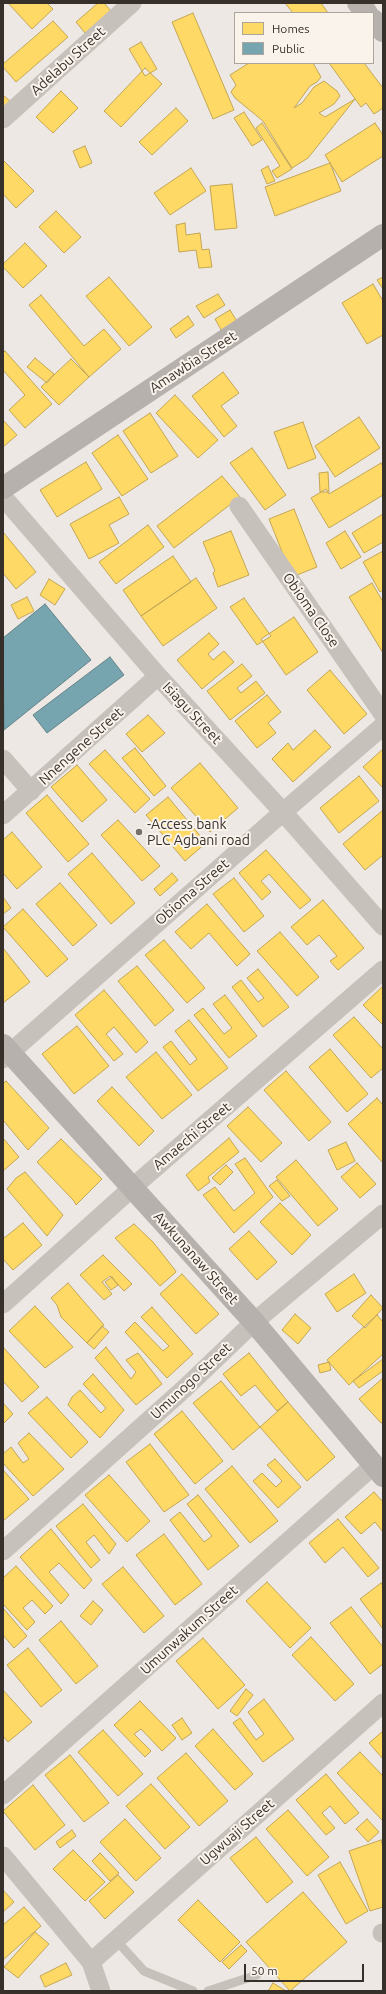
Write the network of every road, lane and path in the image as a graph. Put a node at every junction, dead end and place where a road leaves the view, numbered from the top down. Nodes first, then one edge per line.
1 (132, 3) edge
2 (358, 3) edge
3 (366, 12) edge
4 (374, 21) edge
5 (383, 31) edge
6 (3, 119) edge
7 (383, 235) edge
8 (3, 488) edge
9 (3, 497) edge
10 (239, 506) dead end
11 (158, 676) junction
12 (383, 714) edge
13 (383, 726) edge
14 (3, 759) edge
15 (31, 790) junction
16 (283, 812) junction
17 (3, 815) edge
18 (383, 926) edge
19 (383, 970) edge
20 (5, 1052) edge
21 (133, 1187) junction
22 (383, 1214) edge
23 (3, 1304) edge
24 (254, 1322) junction
25 (378, 1470) edge
26 (3, 1551) edge
27 (383, 1703) edge
28 (3, 1795) edge
29 (3, 1856) edge
30 (116, 1940) junction
31 (91, 1962) junction
32 (257, 1975) dead end
33 (101, 1991) edge
34 (193, 1991) edge
35 (208, 1991) edge

1 - 6 street, Adelabu Street
2 - 3 street
4 - 5 street
7 - 8 street, Amawbia Street
9 - 11 street, Isiagu Street
10 - 12 street, Obioma Close
11 - 15 street, Nnengene Street
11 - 16 street, Isiagu Street
13 - 16 street, Obioma Street
14 - 15 street
15 - 17 street, Nnengene Street
16 - 18 street, Isiagu Street
16 - 20 street, Obioma Street
19 - 21 street, Amaechi Street
20 - 21 street, Awkunanaw Street
21 - 23 street, Amaechi Street
21 - 24 street, Awkunanaw Street
22 - 24 street, Umunogo Street
24 - 25 street, Awkunanaw Street
24 - 26 street, Umunogo Street
25 - 28 street, Umunwakum Street
27 - 30 street, Ugwuaji Street
29 - 31 street
30 - 31 street, Ugwuaji Street
30 - 34 lane
31 - 33 street
32 - 35 lane

